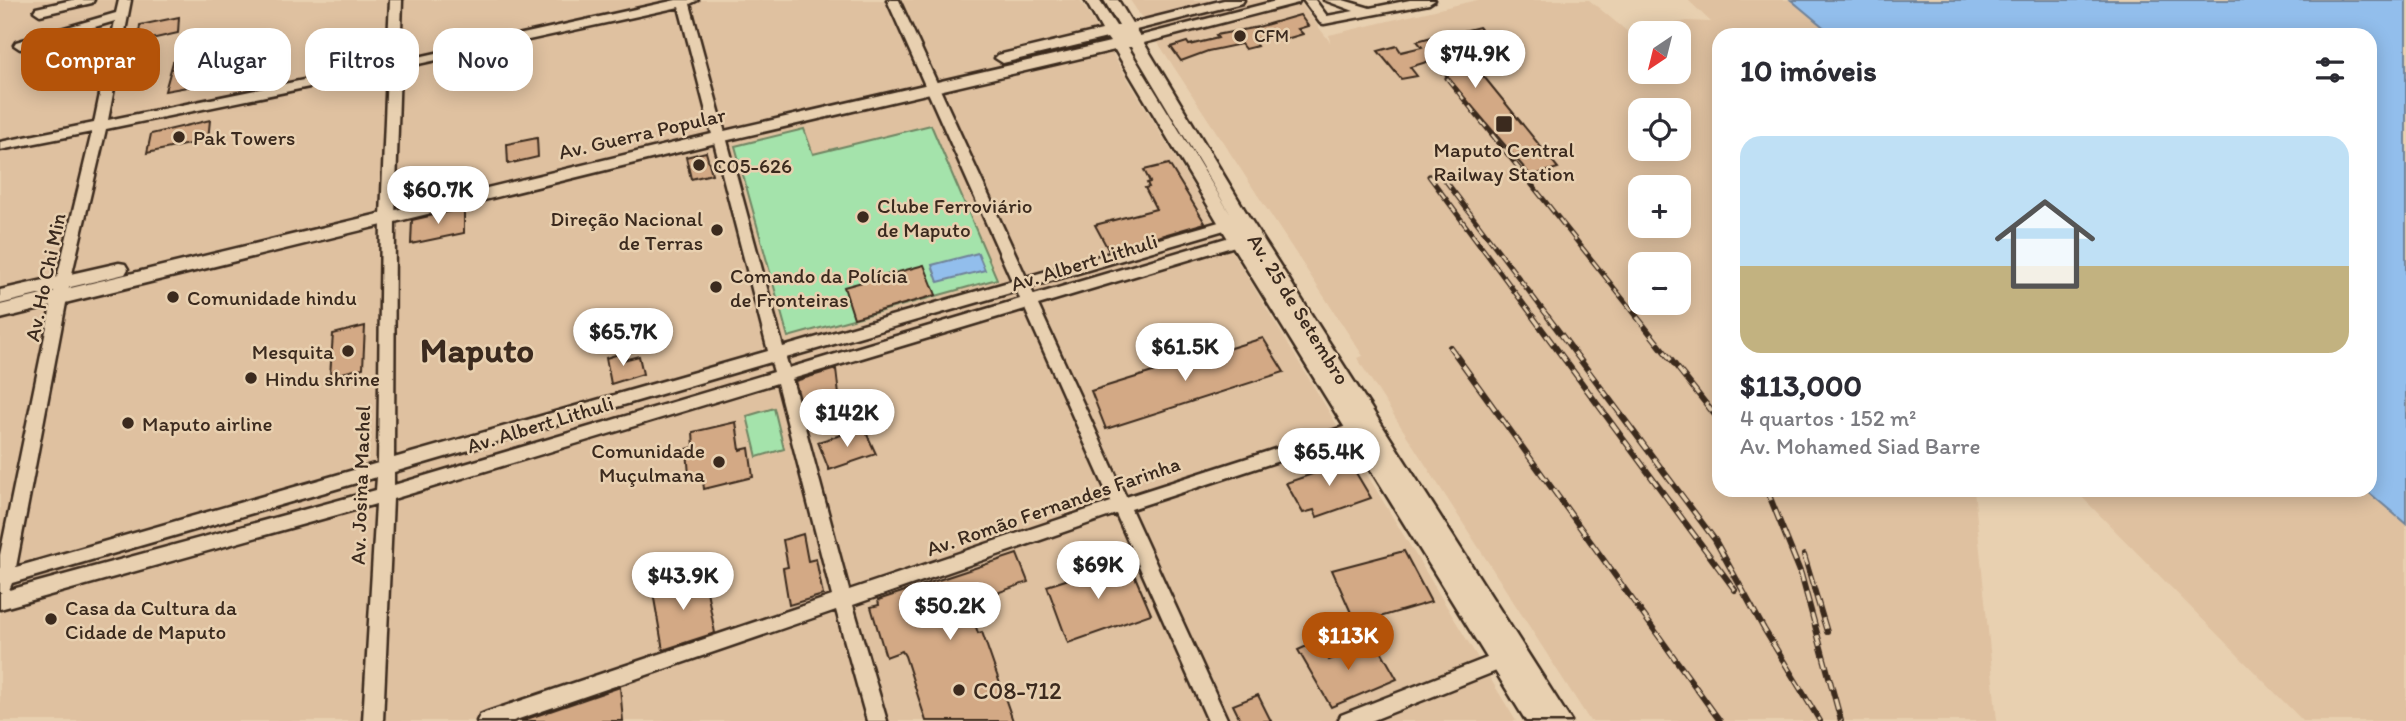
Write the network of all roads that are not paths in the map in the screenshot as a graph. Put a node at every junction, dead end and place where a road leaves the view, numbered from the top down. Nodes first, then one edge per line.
1 (88, 0) edge
2 (125, 0) edge
3 (396, 0) edge
4 (893, 0) edge
5 (1092, 0) edge
6 (1111, 0) edge
7 (1238, 0) edge
8 (1294, 0) edge
9 (1308, 0) edge
10 (1330, 0) edge
11 (1429, 0) edge
12 (687, 1) edge
13 (40, 11) dead end
14 (1372, 11) junction
15 (122, 15) junction
16 (395, 28) edge
17 (1132, 34) junction
18 (1115, 38) junction
19 (20, 45) dead end
20 (419, 60) edge
21 (931, 81) junction
22 (305, 84) edge
23 (392, 91) edge
24 (100, 125) junction
25 (718, 131) junction
26 (0, 146) edge
27 (388, 211) junction
28 (1240, 230) junction
29 (1020, 285) junction
30 (63, 289) junction
31 (6, 296) edge
32 (1028, 303) junction
33 (0, 312) edge
34 (778, 355) junction
35 (784, 375) junction
36 (1356, 429) junction
37 (386, 470) junction
38 (383, 495) junction
39 (1120, 506) junction
40 (2, 578) edge
41 (0, 602) edge
42 (843, 602) junction
43 (1502, 660) junction
44 (373, 721) edge
45 (487, 721) edge
46 (877, 721) edge
47 (1217, 721) edge
48 (1348, 721) edge
49 (1539, 721) edge
50 (1559, 721) edge

1 - 13 street
2 - 15 street, Av. Ho Chi Min
3 - 16 street, Av. Josina Machel
4 - 21 street
5 - 18 main road, Av. 25 de Setembro
6 - 17 main road, Av. 25 de Setembro
7 - 17 street, Av. Guerra Popular
8 - 17 street, Av. Guerra Popular
9 - 14 street
10 - 14 street
11 - 14 street
12 - 20 street
12 - 25 street
15 - 19 street
15 - 24 street, Av. Ho Chi Min
17 - 18 main road, Av. Guerra Popular
17 - 28 main road, Av. 25 de Setembro
18 - 21 main road, Av. Guerra Popular
18 - 28 main road, Av. 25 de Setembro
21 - 25 main road, Av. Guerra Popular
21 - 25 main road, Av. Guerra Popular
21 - 29 street
22 - 24 street
23 - 27 street, Av. Josina Machel
24 - 26 street
24 - 30 street, Av. Ho Chi Min
25 - 27 main road, Av. Guerra Popular
25 - 34 street
27 - 30 main road, Av. Guerra Popular
27 - 37 street, Av. Josina Machel
28 - 29 street, Av. Albert Lithuli
28 - 32 street, Av. Albert Lithuli
28 - 36 main road, Av. 25 de Setembro
28 - 50 main road, Av. 25 de Setembro
29 - 32 street
29 - 34 street, Av. Albert Lithuli
30 - 31 main road, Av. Guerra Popular
30 - 33 main road, Av. Guerra Popular
30 - 40 street, Av. Ho Chi Min
32 - 35 street, Av. Albert Lithuli
32 - 39 street
34 - 35 street
34 - 37 street, Av. Albert Lithuli
35 - 38 street, Av. Albert Lithuli
35 - 42 street
36 - 39 street, Av. Romão Fernandes Farinha
36 - 43 main road, Av. 25 de Setembro
37 - 38 street, Av. Josina Machel
37 - 40 street, Av. Albert Lithuli
38 - 41 street, Av. Albert Lithuli
38 - 44 street, Av. Josina Machel
39 - 42 street, Av. Romão Fernandes Farinha
39 - 47 street
40 - 41 street, Av. Ho Chi Min
42 - 45 street, Av. Romão Fernandes Farinha
42 - 46 street
43 - 48 street
43 - 49 main road, Av. 25 de Setembro

